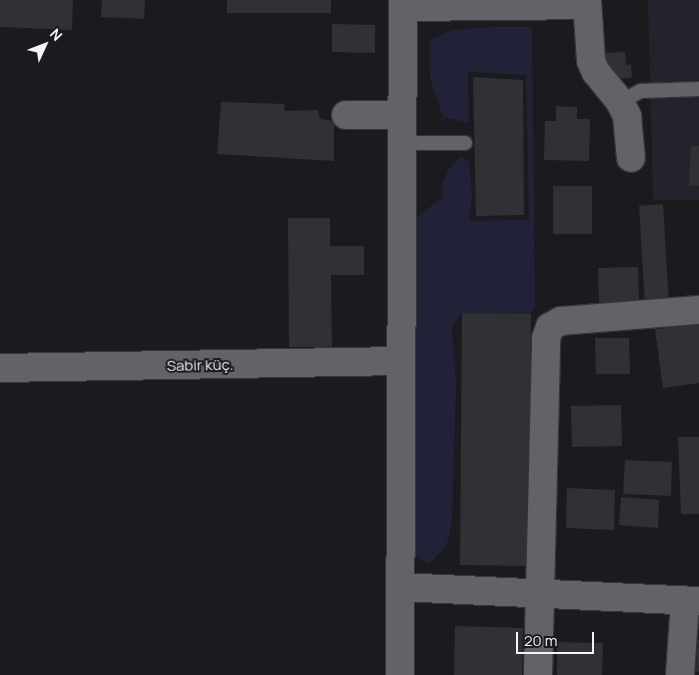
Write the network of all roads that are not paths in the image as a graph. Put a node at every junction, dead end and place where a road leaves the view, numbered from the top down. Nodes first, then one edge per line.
1 (587, 3) edge
2 (403, 4) edge
3 (699, 89) edge
4 (620, 102) junction
5 (346, 115) dead end
6 (402, 115) junction
7 (402, 143) junction
8 (465, 143) dead end
9 (631, 158) dead end
10 (699, 310) edge
11 (399, 361) junction
12 (0, 368) edge
13 (400, 586) junction
14 (540, 594) junction
15 (692, 601) edge
16 (400, 675) edge
17 (538, 675) edge
18 (680, 675) edge

1 - 2 street
1 - 4 street
2 - 6 street
3 - 4 lane
4 - 9 street
5 - 6 street
6 - 7 street
7 - 8 lane
7 - 11 street
10 - 14 street
11 - 12 street, Sabir küç.
11 - 13 street
13 - 14 street
13 - 16 street
14 - 15 street
14 - 17 street
15 - 18 street

